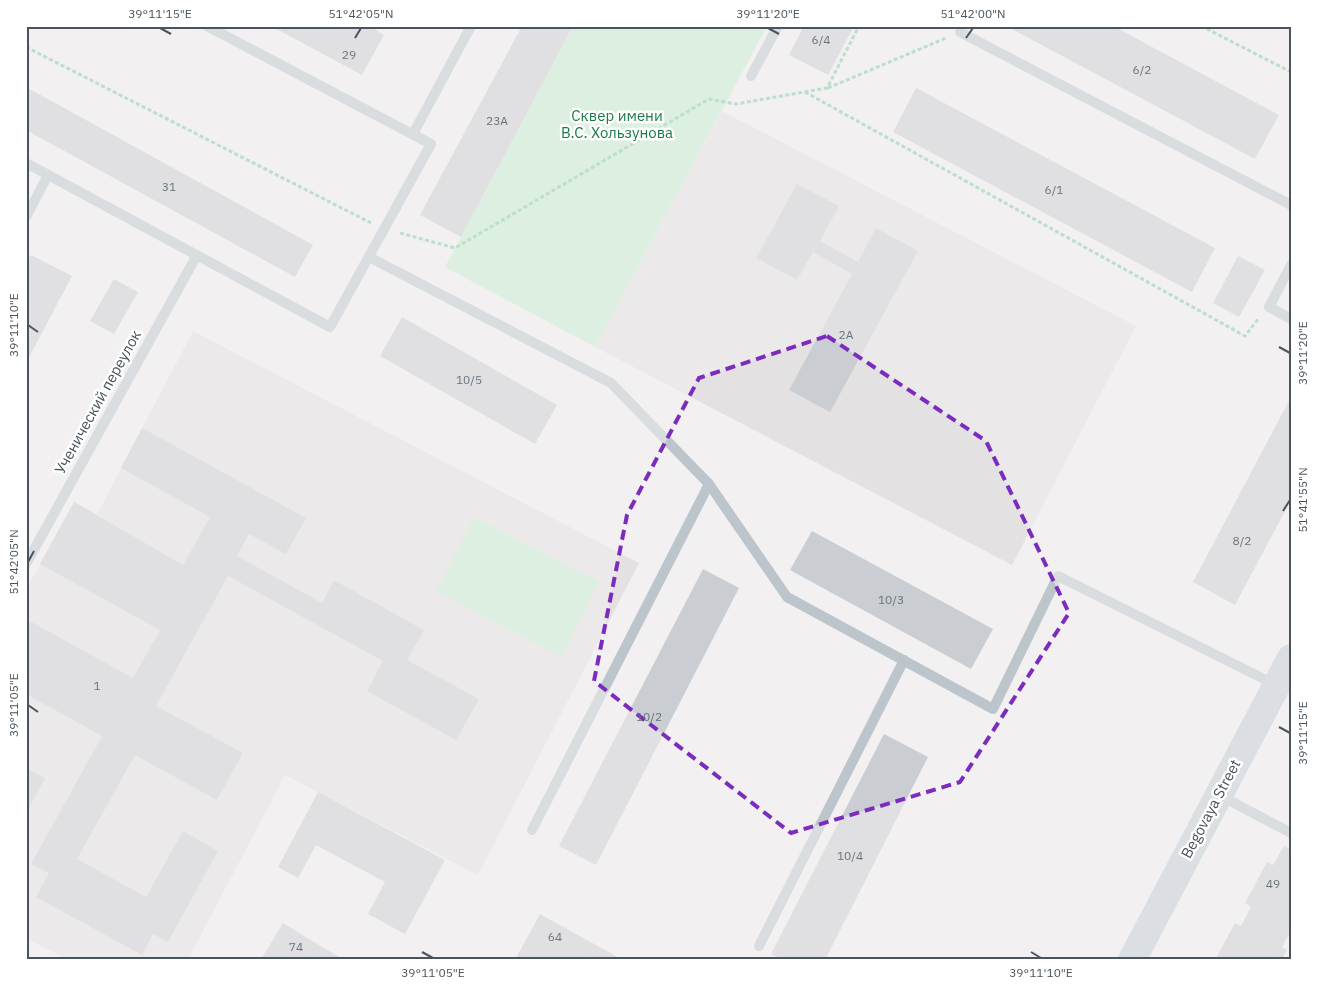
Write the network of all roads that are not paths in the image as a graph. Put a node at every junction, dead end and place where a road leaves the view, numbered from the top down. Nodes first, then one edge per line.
1 (207, 26) edge
2 (471, 26) edge
3 (778, 26) edge
4 (960, 32) road end
5 (751, 76) dead end
6 (413, 134) junction
7 (26, 163) edge
8 (48, 175) junction
9 (1291, 205) edge
10 (26, 217) edge
11 (197, 255) junction
12 (369, 256) junction
13 (1291, 265) edge
14 (1291, 318) edge
15 (709, 484) junction
16 (26, 564) edge
17 (1291, 658) edge
18 (904, 660) junction
19 (1277, 685) junction
20 (1218, 795) junction
21 (532, 830) dead end
22 (1291, 833) edge
23 (759, 946) dead end
24 (1137, 958) edge

1 - 6 lane
2 - 6 lane
3 - 5 lane
4 - 9 lane
6 - 12 lane
7 - 8 lane
8 - 10 lane
8 - 11 lane
11 - 12 lane
11 - 16 lane, Ученический переулок
12 - 15 lane
13 - 14 lane
15 - 18 lane
15 - 21 lane
17 - 19 street, Begovaya Street
18 - 19 lane
18 - 23 lane
19 - 20 street, Begovaya Street
20 - 22 lane
20 - 24 street, Begovaya Street

